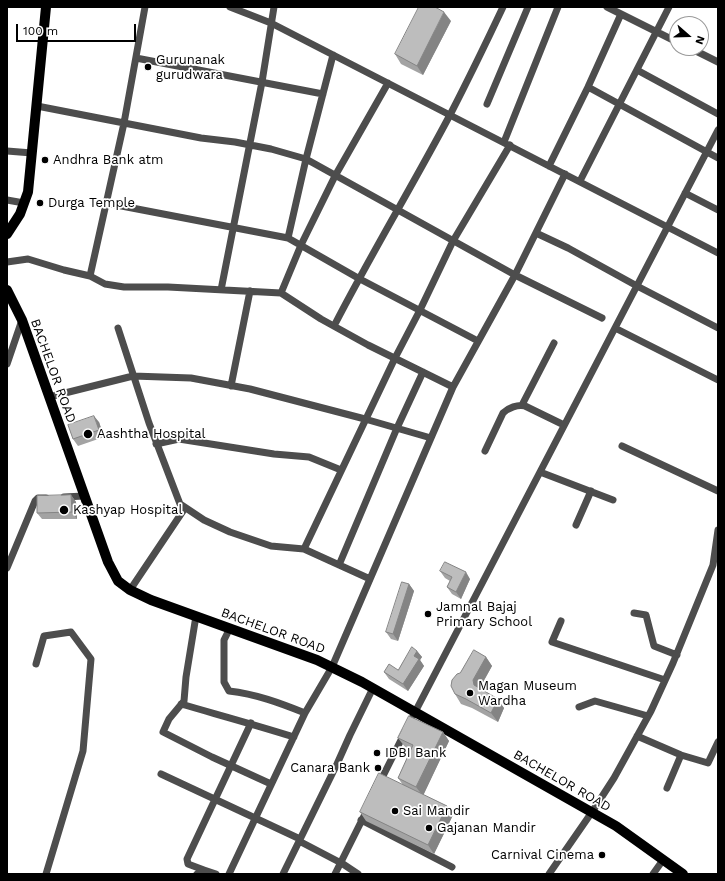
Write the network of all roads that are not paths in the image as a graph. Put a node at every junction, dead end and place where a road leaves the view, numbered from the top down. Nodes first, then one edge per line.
1 (46, 7) edge
2 (145, 7) edge
3 (230, 7) edge
4 (274, 7) edge
5 (503, 7) edge
6 (528, 7) edge
7 (558, 7) edge
8 (607, 7) edge
9 (669, 7) edge
10 (621, 14) junction
11 (271, 22) junction
12 (656, 32) junction
13 (669, 38) edge
14 (333, 55) junction
15 (706, 56) edge
16 (136, 58) junction
17 (718, 62) edge
18 (637, 70) junction
19 (262, 82) junction
20 (388, 83) junction
21 (588, 87) junction
22 (323, 94) junction
23 (487, 104) dead end
24 (619, 104) junction
25 (37, 106) junction
26 (718, 114) edge
27 (450, 115) junction
28 (124, 123) junction
29 (718, 130) edge
30 (507, 144) junction
31 (250, 145) junction
32 (7, 151) edge
33 (706, 152) junction
34 (32, 153) junction
35 (718, 158) edge
36 (306, 159) junction
37 (549, 166) junction
38 (565, 174) junction
39 (335, 176) junction
40 (580, 181) junction
41 (685, 193) junction
42 (9, 201) edge
43 (24, 203) junction
44 (106, 203) junction
45 (396, 210) junction
46 (718, 210) edge
47 (668, 226) junction
48 (233, 228) junction
49 (536, 232) junction
50 (7, 234) edge
51 (288, 238) junction
52 (453, 241) junction
53 (301, 245) junction
54 (718, 253) edge
55 (7, 262) edge
56 (515, 275) junction
57 (90, 276) junction
58 (358, 278) junction
59 (637, 286) junction
60 (7, 290) edge
61 (221, 290) junction
62 (250, 291) junction
63 (281, 292) junction
64 (420, 310) junction
65 (602, 318) dead end
66 (22, 320) junction
67 (334, 326) junction
68 (118, 328) dead end
69 (615, 328) junction
70 (718, 328) edge
71 (478, 341) junction
72 (554, 343) dead end
73 (395, 358) junction
74 (7, 364) edge
75 (423, 372) junction
76 (133, 376) junction
77 (718, 380) edge
78 (231, 386) junction
79 (453, 387) junction
80 (49, 397) junction
81 (522, 405) junction
82 (365, 419) junction
83 (564, 425) junction
84 (397, 428) junction
85 (431, 438) junction
86 (156, 444) junction
87 (622, 446) dead end
88 (485, 451) dead end
89 (341, 470) junction
90 (540, 472) junction
91 (591, 491) junction
92 (718, 491) edge
93 (84, 496) junction
94 (613, 500) dead end
95 (185, 508) junction
96 (576, 525) dead end
97 (718, 535) edge
98 (304, 549) junction
99 (339, 565) junction
100 (715, 566) edge
101 (7, 568) edge
102 (370, 579) junction
103 (130, 590) junction
104 (634, 613) dead end
105 (196, 616) junction
106 (561, 621) dead end
107 (230, 628) junction
108 (677, 655) junction
109 (36, 664) dead end
110 (332, 667) junction
111 (665, 680) junction
112 (373, 688) junction
113 (181, 704) junction
114 (579, 707) dead end
115 (415, 712) junction
116 (305, 713) junction
117 (648, 716) junction
118 (251, 723) junction
119 (637, 736) junction
120 (294, 737) junction
121 (718, 742) edge
122 (681, 755) junction
123 (231, 766) junction
124 (161, 774) dead end
125 (271, 784) junction
126 (667, 788) dead end
127 (215, 798) junction
128 (592, 812) junction
129 (256, 817) junction
130 (361, 820) junction
131 (299, 840) junction
132 (663, 860) junction
133 (341, 863) junction
134 (452, 866) dead end
135 (200, 872) edge
136 (46, 874) edge
137 (216, 874) edge
138 (229, 874) edge
139 (283, 874) edge
140 (335, 874) edge
141 (358, 874) edge
142 (549, 874) edge
143 (652, 874) edge
144 (683, 874) edge

1 - 25 main road
2 - 16 street
3 - 11 street
4 - 11 street
5 - 27 street
6 - 23 street
7 - 30 street
8 - 10 street
9 - 12 street
10 - 12 street
10 - 21 street
11 - 14 street
11 - 19 street
12 - 13 street
12 - 18 street
14 - 20 street
14 - 22 street
15 - 17 street
16 - 19 street
16 - 28 street
18 - 24 street
18 - 26 street
19 - 22 street
19 - 31 street
20 - 27 street
20 - 39 street
21 - 24 street
21 - 37 street
22 - 36 street
24 - 33 street
24 - 40 street
25 - 28 street
25 - 34 main road
27 - 30 street
27 - 45 street
28 - 31 street
28 - 44 street
29 - 33 street
30 - 37 street
30 - 52 street
31 - 36 street
31 - 48 street
32 - 34 street
33 - 35 street
33 - 41 street
34 - 43 main road
36 - 39 street
36 - 51 street
37 - 38 street
38 - 40 street
38 - 49 street
39 - 45 street
39 - 53 street
40 - 47 street
41 - 46 street
41 - 47 street
42 - 43 street
43 - 50 main road
44 - 48 street
44 - 57 street
45 - 52 street
45 - 58 street
47 - 54 street
47 - 59 street
48 - 51 street
48 - 61 street
49 - 56 street
49 - 59 street
51 - 53 street
52 - 56 street
52 - 64 street
53 - 58 street
53 - 63 street
55 - 57 street
56 - 65 street
56 - 71 street
57 - 61 street
58 - 64 street
58 - 67 street
59 - 69 street
59 - 70 street
60 - 66 main road, BACHELOR ROAD
61 - 62 street
62 - 63 street
62 - 78 street
63 - 67 street
64 - 71 street
64 - 73 street
66 - 74 street
66 - 80 main road, BACHELOR ROAD
67 - 73 street
68 - 76 street
69 - 77 street
69 - 83 street
71 - 79 street
72 - 81 street
73 - 75 street
73 - 82 street
75 - 79 street
75 - 84 street
76 - 78 street
76 - 80 street
76 - 86 street
78 - 82 street
79 - 85 street
80 - 93 main road, BACHELOR ROAD
81 - 83 street
81 - 88 street
82 - 84 street
82 - 89 street
83 - 90 street
84 - 85 street
84 - 99 street
85 - 102 street
86 - 89 street
86 - 95 street
87 - 92 street
89 - 98 street
90 - 91 street
90 - 115 street
91 - 94 street
91 - 96 street
93 - 101 street
93 - 103 main road, BACHELOR ROAD
95 - 98 street
95 - 103 street
97 - 100 street
98 - 99 street
99 - 102 street
100 - 108 street
102 - 110 street
103 - 105 main road, BACHELOR ROAD
104 - 108 street
105 - 107 main road, BACHELOR ROAD
105 - 113 street
106 - 111 street
107 - 110 main road, BACHELOR ROAD
107 - 116 street
108 - 111 street
109 - 136 street
110 - 112 main road, BACHELOR ROAD
110 - 116 street
111 - 117 street
112 - 115 main road, BACHELOR ROAD
112 - 131 street
113 - 118 street
113 - 123 street
114 - 117 street
115 - 128 main road, BACHELOR ROAD
115 - 130 street
116 - 120 street
117 - 119 street
118 - 120 street
118 - 123 street
119 - 122 street
119 - 128 street
120 - 125 street
121 - 122 street
122 - 126 street
123 - 125 street
123 - 127 street
124 - 127 street
125 - 129 street
127 - 129 street
127 - 135 street
128 - 132 main road, BACHELOR ROAD
128 - 142 street
129 - 131 street
129 - 138 street
130 - 133 street
130 - 134 street
131 - 133 street
131 - 139 street
132 - 143 street
132 - 144 main road, BACHELOR ROAD
133 - 140 street
133 - 141 street
135 - 137 street

